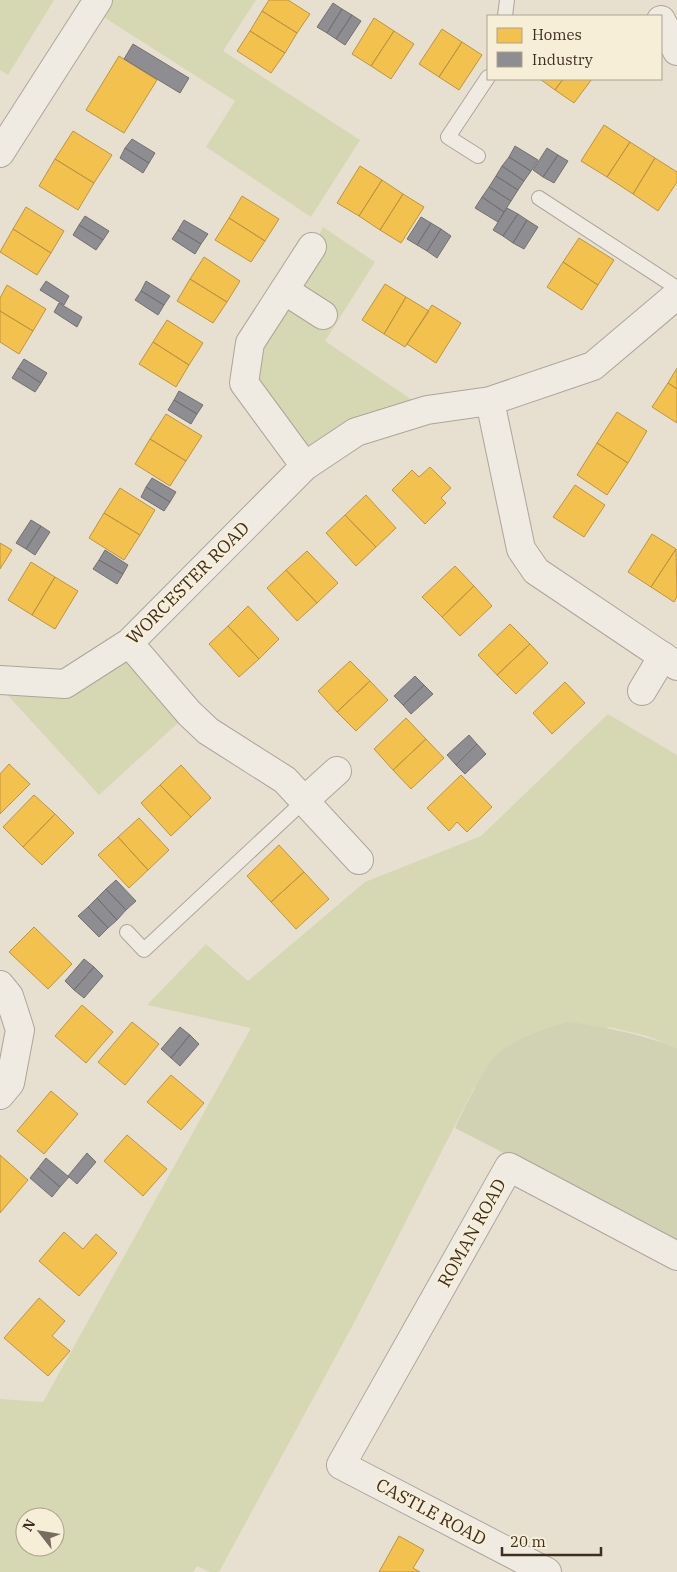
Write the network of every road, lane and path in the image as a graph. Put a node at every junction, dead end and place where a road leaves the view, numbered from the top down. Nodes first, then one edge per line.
1 (98, 0) edge
2 (507, 0) edge
3 (651, 0) edge
4 (505, 15) edge
5 (658, 15) edge
6 (662, 22) edge
7 (677, 51) edge
8 (487, 78) edge
9 (0, 153) edge
10 (478, 156) dead end
11 (539, 198) dead end
12 (312, 247) dead end
13 (677, 288) edge
14 (284, 290) junction
15 (677, 295) edge
16 (323, 315) dead end
17 (490, 402) junction
18 (305, 466) junction
19 (129, 643) junction
20 (670, 661) edge
21 (0, 680) edge
22 (642, 691) dead end
23 (337, 771) dead end
24 (305, 800) junction
25 (359, 860) dead end
26 (127, 932) dead end
27 (0, 985) edge
28 (0, 1095) edge
29 (677, 1256) edge
30 (341, 1465) joint
31 (547, 1572) edge

1 - 9 street
2 - 4 lane
3 - 5 street
6 - 7 street
8 - 10 lane
11 - 13 lane
12 - 14 street
14 - 16 street
14 - 18 street
15 - 17 street, WORCESTER ROAD
17 - 18 street, WORCESTER ROAD
17 - 20 street
18 - 19 street, WORCESTER ROAD
19 - 21 street, WORCESTER ROAD
19 - 24 street
20 - 22 street
23 - 24 street
24 - 25 street
24 - 26 lane
27 - 28 street
29 - 30 street, ROMAN ROAD
30 - 31 street, CASTLE ROAD

